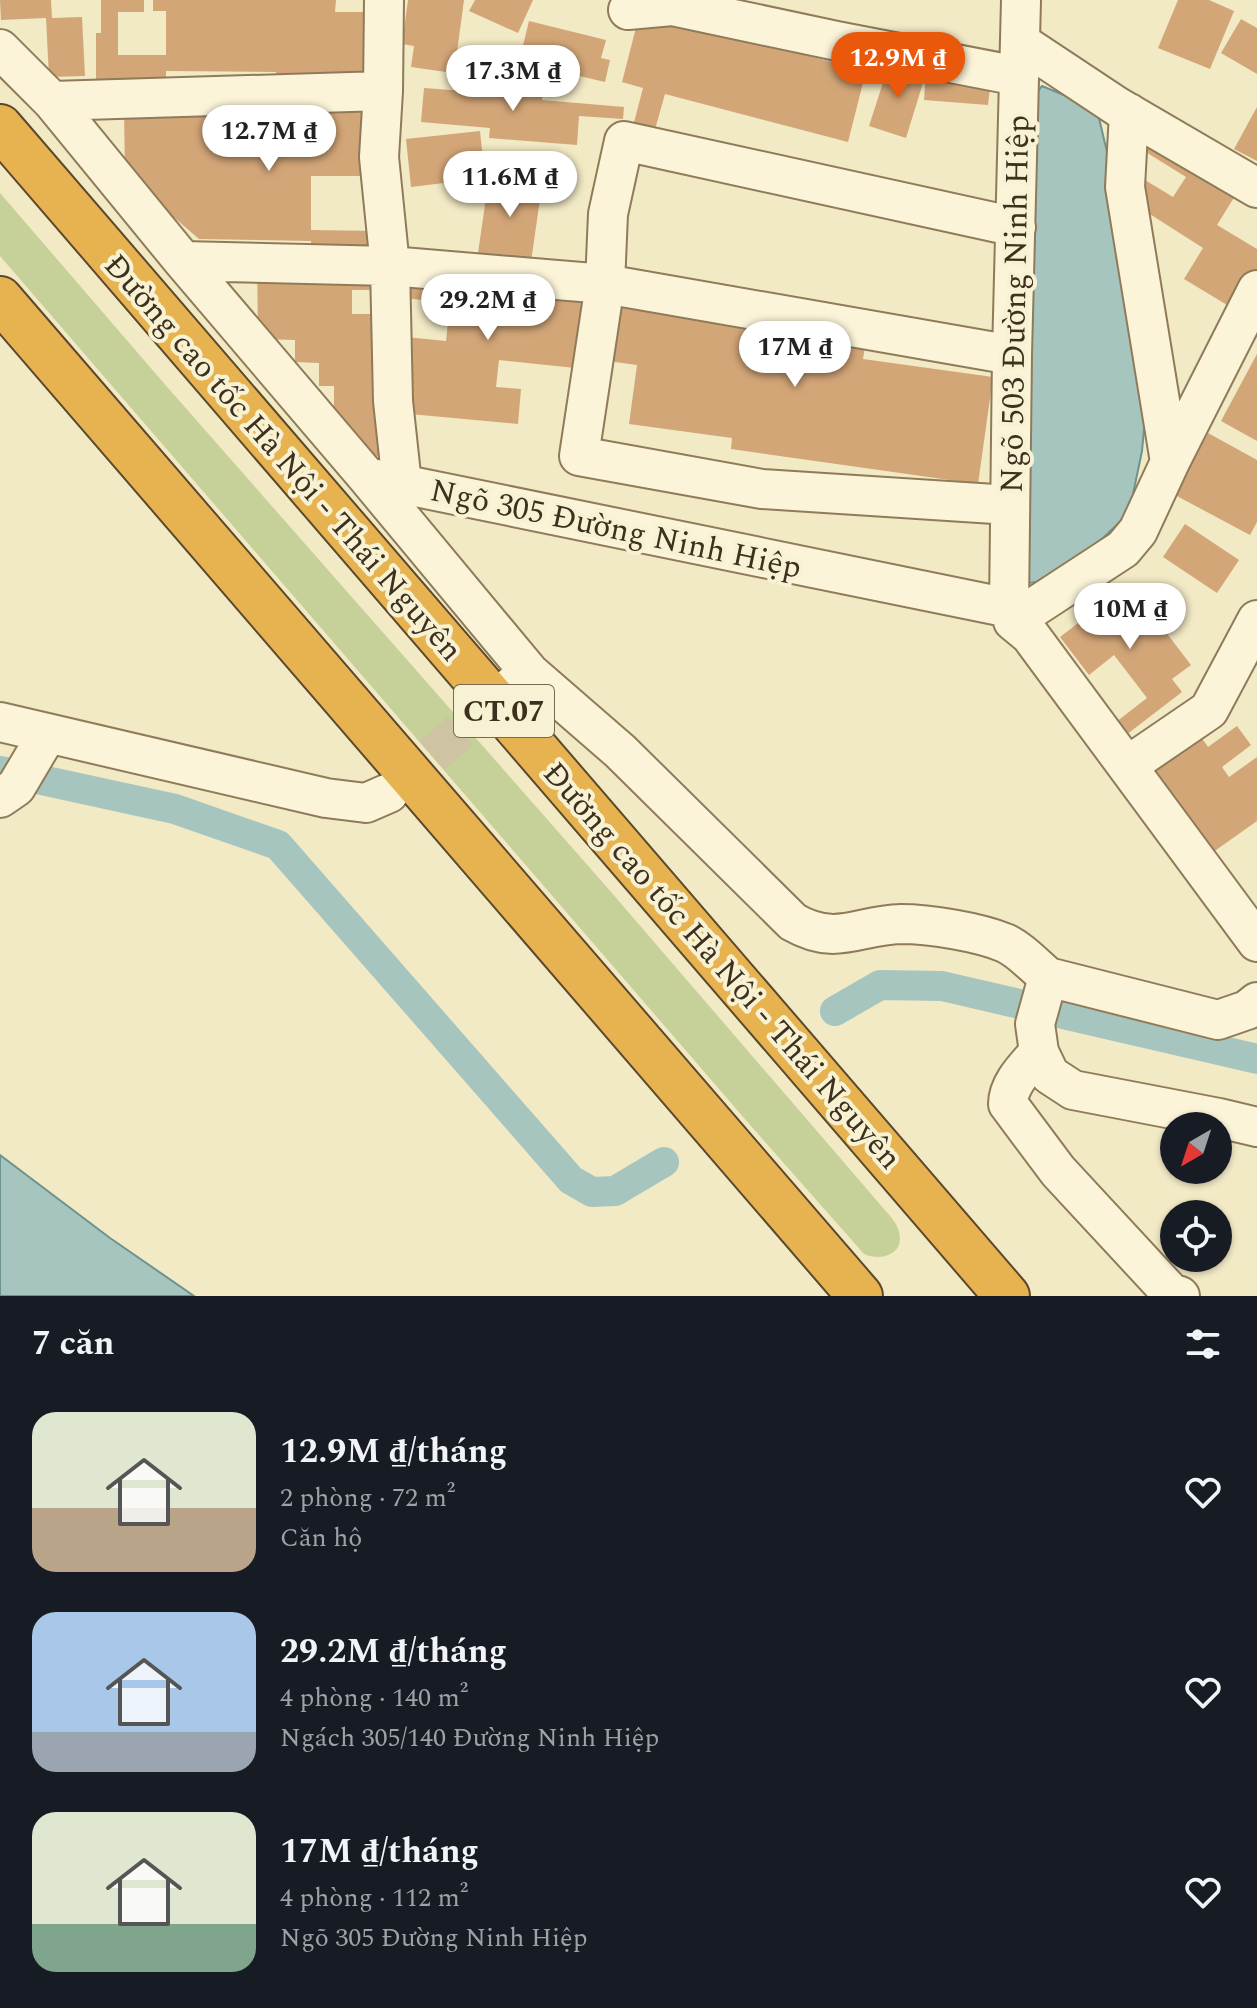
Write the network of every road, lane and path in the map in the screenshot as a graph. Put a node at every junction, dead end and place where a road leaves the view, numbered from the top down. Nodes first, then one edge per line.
1 (384, 0) edge
2 (1021, 0) edge
3 (628, 10) dead end
4 (0, 49) edge
5 (1019, 59) junction
6 (383, 91) junction
7 (52, 101) junction
8 (1129, 113) junction
9 (0, 127) edge
10 (1257, 188) edge
11 (1016, 227) junction
12 (183, 261) junction
13 (390, 266) junction
14 (605, 284) junction
15 (1257, 290) edge
16 (0, 299) edge
17 (1012, 355) junction
18 (1170, 462) junction
19 (385, 480) junction
20 (1010, 505) junction
21 (1011, 614) junction
22 (1257, 620) edge
23 (0, 722) edge
24 (48, 733) junction
25 (1127, 766) junction
26 (389, 793) tunnel mouth
27 (0, 798) edge
28 (1257, 942) edge
29 (1257, 1002) edge
30 (1042, 1011) junction
31 (1257, 1127) edge
32 (860, 1296) edge
33 (1007, 1296) edge
34 (1180, 1296) edge

1 - 6 street
2 - 5 street, Ngõ 503 Đường Ninh Hiệp
3 - 5 street
4 - 7 street
5 - 8 street
5 - 11 street, Ngõ 503 Đường Ninh Hiệp
6 - 7 street
6 - 13 street
7 - 12 street
8 - 10 street
8 - 18 street
9 - 33 highway, Đường cao tốc Hà Nội - Thái Nguyên / CT.07
11 - 14 street
11 - 17 street, Ngõ 503 Đường Ninh Hiệp
12 - 13 street
12 - 19 street
13 - 14 street
13 - 19 street
14 - 17 street
14 - 20 street
15 - 18 street
16 - 32 highway
17 - 20 street, Ngõ 503 Đường Ninh Hiệp
18 - 21 street
19 - 21 street, Ngõ 305 Đường Ninh Hiệp
19 - 30 street
20 - 21 street, Ngõ 503 Đường Ninh Hiệp
21 - 25 street
22 - 25 street
23 - 24 street
24 - 26 street
24 - 27 street
25 - 28 street
29 - 30 street
30 - 31 street
30 - 34 street

